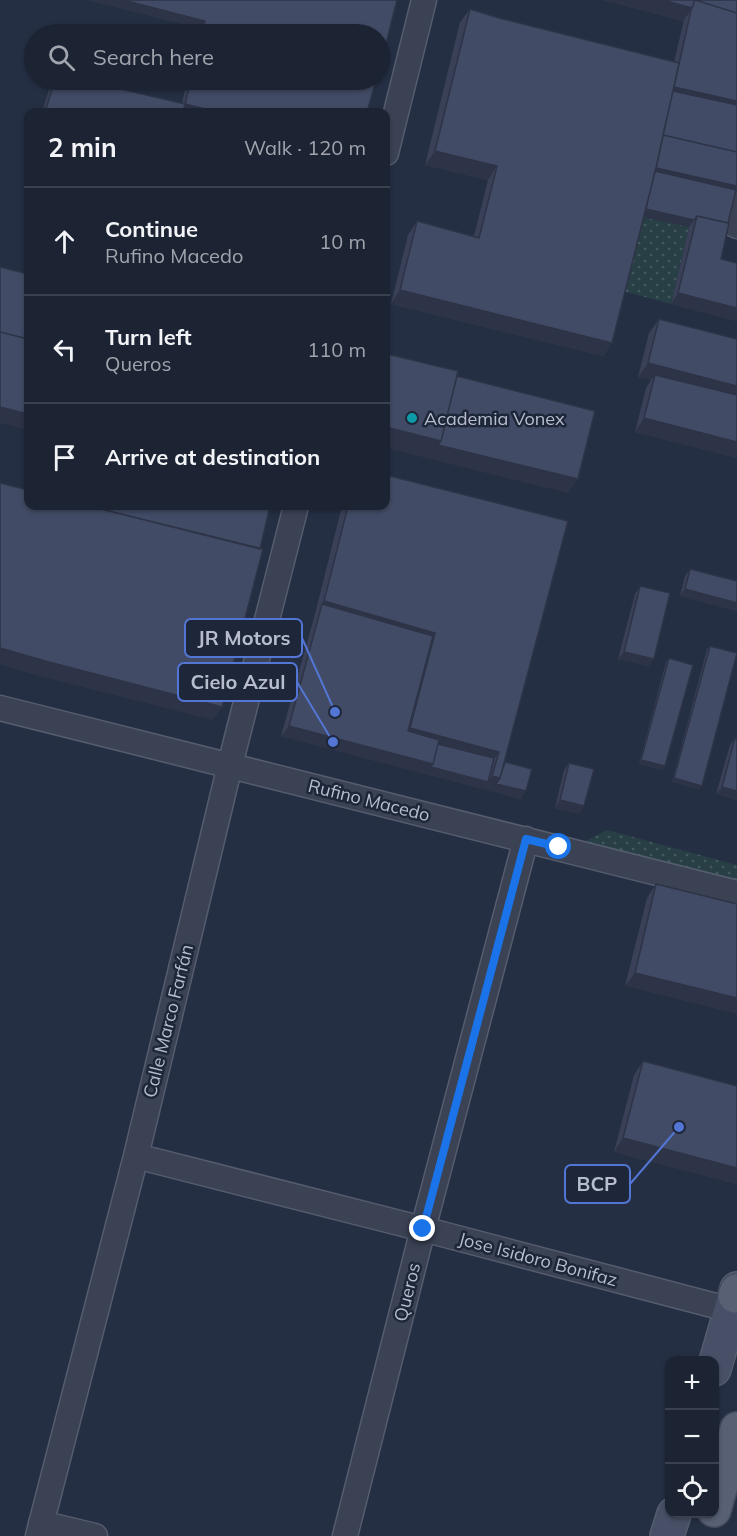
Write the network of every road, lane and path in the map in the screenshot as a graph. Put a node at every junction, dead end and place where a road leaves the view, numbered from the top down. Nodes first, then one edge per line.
1 (424, 0) edge
2 (390, 137) edge
3 (737, 191) edge
4 (737, 225) edge
5 (295, 510) edge
6 (0, 708) edge
7 (230, 765) junction
8 (526, 839) junction
9 (737, 893) edge
10 (136, 1156) junction
11 (423, 1229) junction
12 (735, 1297) edge
13 (718, 1356) edge
14 (737, 1429) edge
15 (719, 1494) edge
16 (673, 1518) edge
17 (712, 1518) edge
18 (40, 1529) edge
19 (95, 1536) edge
20 (345, 1536) edge
21 (667, 1536) edge
22 (707, 1536) edge

1 - 2 street
3 - 4 street
5 - 7 street, Calle Marco Farfán
6 - 7 street, Rufino Macedo
7 - 8 street, Rufino Macedo
7 - 10 street, Calle Marco Farfán
8 - 9 street, Rufino Macedo
8 - 11 street, Queros
10 - 11 street, Jose Isidoro Bonifaz
10 - 18 street, Calle Marco Farfán
11 - 12 street, Jose Isidoro Bonifaz
11 - 20 street, Queros
12 - 13 street
14 - 15 main road
16 - 21 street
17 - 22 main road
18 - 19 street

